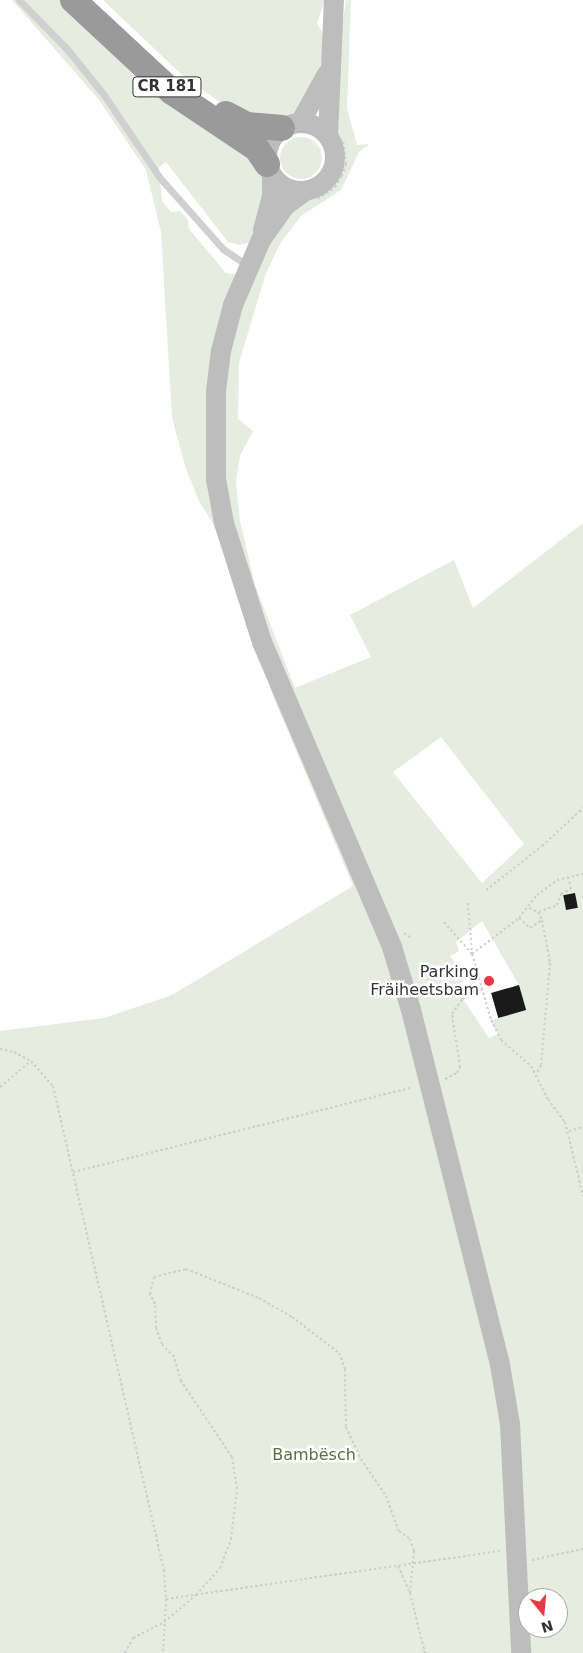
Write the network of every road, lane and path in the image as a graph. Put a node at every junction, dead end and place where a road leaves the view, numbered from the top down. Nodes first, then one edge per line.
1 (19, 0) edge
2 (73, 0) edge
3 (90, 0) edge
4 (334, 0) edge
5 (329, 70) junction
6 (291, 126) junction
7 (334, 135) junction
8 (269, 170) junction
9 (309, 196) junction
10 (261, 240) junction
11 (248, 266) junction
12 (583, 808) edge
13 (583, 874) edge
14 (568, 877) junction
15 (486, 890) dead end
16 (468, 903) dead end
17 (529, 908) junction
18 (538, 912) junction
19 (519, 918) junction
20 (542, 920) junction
21 (444, 922) dead end
22 (398, 929) dead end
23 (412, 939) dead end
24 (472, 954) junction
25 (482, 990) junction
26 (0, 1049) edge
27 (31, 1061) junction
28 (537, 1073) junction
29 (442, 1079) dead end
30 (416, 1086) dead end
31 (0, 1087) edge
32 (583, 1127) edge
33 (569, 1131) junction
34 (73, 1172) junction
35 (583, 1196) edge
36 (583, 1549) edge
37 (517, 1556) junction
38 (414, 1564) junction
39 (398, 1566) junction
40 (410, 1593) junction
41 (196, 1595) junction
42 (166, 1599) junction
43 (164, 1622) junction
44 (125, 1653) edge
45 (163, 1653) edge
46 (425, 1653) edge
47 (521, 1653) edge

1 - 11 lane
2 - 8 highway, CR 181
3 - 6 highway
4 - 5 main road
5 - 6 main road
5 - 7 main road
6 - 7 main road
6 - 8 main road
7 - 9 main road
7 - 9 path
8 - 9 main road
8 - 10 main road
9 - 10 main road
10 - 11 main road
11 - 37 main road
12 - 15 path
13 - 14 path
14 - 17 path
14 - 18 path
16 - 24 path
17 - 18 path
17 - 19 path
18 - 20 path
19 - 20 path
19 - 24 path
20 - 28 path
21 - 24 path
22 - 23 path
24 - 25 path
25 - 28 path
25 - 29 path
26 - 27 path
27 - 31 path
27 - 34 path
28 - 33 path
30 - 34 path
32 - 33 path
33 - 35 path
34 - 42 path
36 - 37 path
37 - 38 path
37 - 47 main road
38 - 39 path
38 - 40 path
38 - 41 path
39 - 40 path
39 - 41 path
40 - 46 path
41 - 42 path
41 - 43 path
42 - 43 path
43 - 44 path
43 - 45 path

